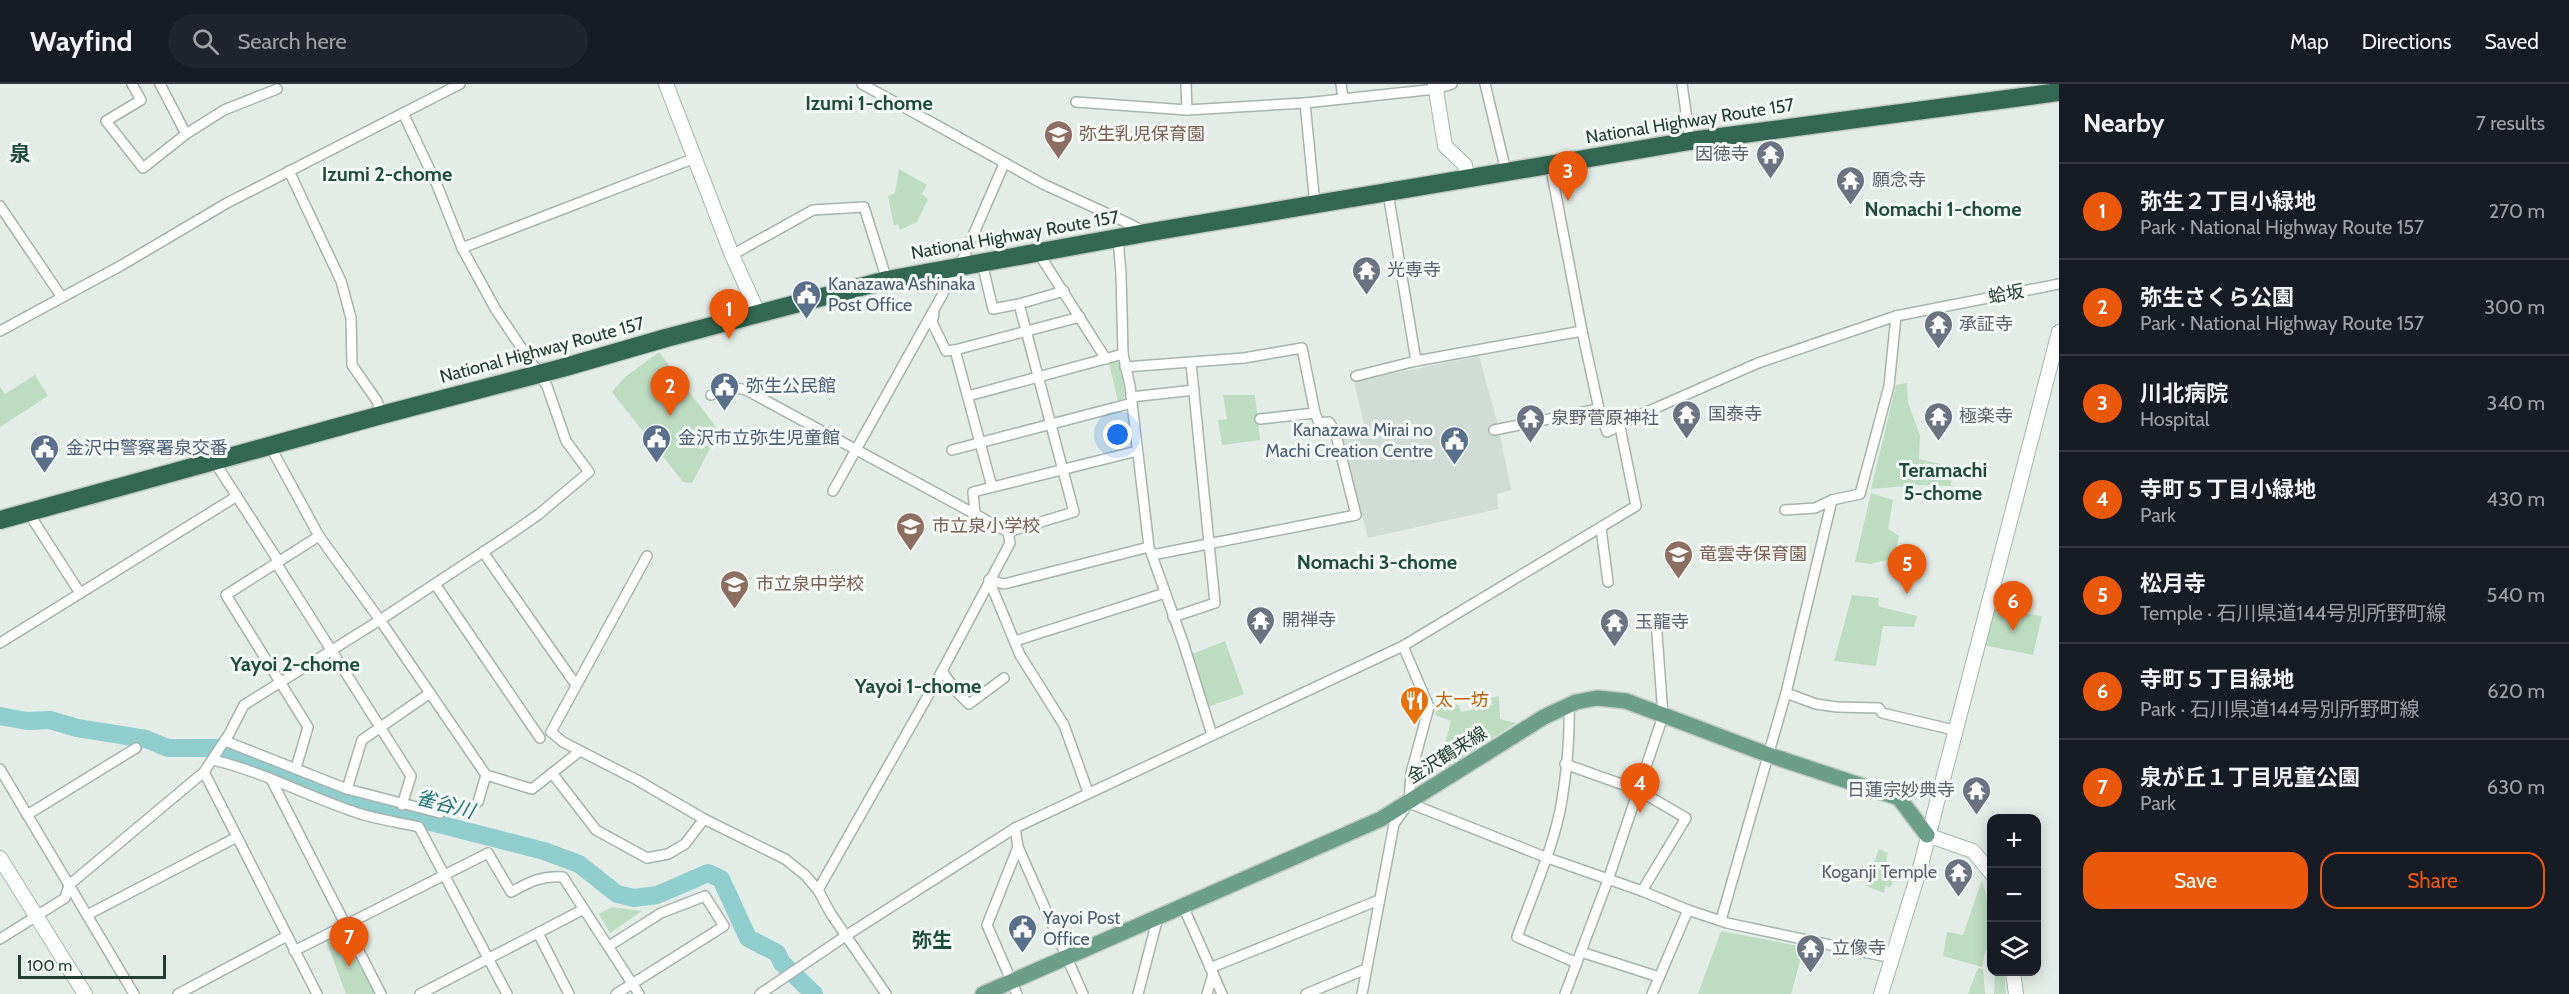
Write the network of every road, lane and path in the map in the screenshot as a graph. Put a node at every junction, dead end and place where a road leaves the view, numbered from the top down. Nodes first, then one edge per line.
1 (132, 84) edge
2 (160, 84) edge
3 (460, 84) edge
4 (666, 84) edge
5 (862, 84) edge
6 (1186, 84) edge
7 (1341, 84) edge
8 (1452, 84) edge
9 (1485, 84) edge
10 (1682, 84) edge
11 (1435, 86) edge
12 (278, 89) dead end
13 (2059, 92) edge
14 (1343, 98) junction
15 (1076, 102) dead end
16 (1305, 103) junction
17 (1187, 110) junction
18 (403, 113) junction
19 (186, 134) junction
20 (1690, 141) junction
21 (695, 158) junction
22 (1005, 164) junction
23 (1550, 164) junction
24 (289, 171) junction
25 (1506, 171) junction
26 (1467, 178) junction
27 (1388, 193) junction
28 (0, 206) edge
29 (1316, 206) junction
30 (1145, 233) junction
31 (1118, 238) junction
32 (462, 248) junction
33 (1039, 254) junction
34 (732, 255) junction
35 (982, 263) junction
36 (956, 267) junction
37 (887, 280) junction
38 (2059, 284) edge
39 (1064, 291) junction
40 (61, 296) junction
41 (938, 300) junction
42 (1019, 304) junction
43 (759, 315) junction
44 (1896, 316) junction
45 (1080, 317) junction
46 (1026, 330) junction
47 (0, 331) edge
48 (1582, 331) junction
49 (2059, 332) edge
50 (956, 350) junction
51 (1123, 354) junction
52 (1106, 359) junction
53 (1416, 361) junction
54 (1191, 363) junction
55 (1125, 367) junction
56 (537, 374) junction
57 (1356, 376) dead end
58 (1039, 377) junction
59 (1194, 390) junction
60 (711, 395) dead end
61 (968, 396) junction
62 (1132, 400) junction
63 (1599, 409) junction
64 (1315, 413) junction
65 (382, 415) junction
66 (1260, 419) dead end
67 (1051, 423) junction
68 (1620, 427) junction
69 (1494, 430) dead end
70 (980, 442) junction
71 (270, 446) junction
72 (855, 450) junction
73 (952, 450) dead end
74 (1137, 451) junction
75 (214, 461) junction
76 (1063, 469) junction
77 (992, 487) junction
78 (833, 491) dead end
79 (237, 496) junction
80 (1832, 500) junction
81 (1785, 510) dead end
82 (28, 512) junction
83 (975, 514) junction
84 (0, 519) edge
85 (1601, 528) junction
86 (1008, 532) junction
87 (319, 536) junction
88 (1209, 545) junction
89 (1151, 551) junction
90 (483, 552) junction
91 (647, 556) dead end
92 (279, 562) junction
93 (989, 580) junction
94 (1608, 582) dead end
95 (435, 584) junction
96 (80, 593) junction
97 (1165, 594) junction
98 (1173, 617) junction
99 (1678, 619) dead end
100 (380, 620) junction
101 (1015, 641) junction
102 (0, 643) edge
103 (1402, 646) junction
104 (332, 650) junction
105 (942, 671) junction
106 (1004, 678) dead end
107 (282, 682) junction
108 (576, 685) junction
109 (430, 693) junction
110 (1786, 693) junction
111 (1569, 704) junction
112 (1663, 716) junction
113 (380, 728) junction
114 (1954, 730) junction
115 (1212, 735) junction
116 (540, 738) dead end
117 (222, 746) junction
118 (136, 747) dead end
119 (580, 751) junction
120 (1769, 755) junction
121 (213, 760) junction
122 (1565, 764) junction
123 (296, 768) junction
124 (0, 769) edge
125 (204, 772) junction
126 (552, 773) junction
127 (486, 775) junction
128 (272, 781) junction
129 (347, 789) junction
130 (1638, 789) junction
131 (1088, 792) junction
132 (478, 802) dead end
133 (1408, 803) junction
134 (402, 805) junction
135 (440, 813) dead end
136 (27, 815) junction
137 (704, 819) junction
138 (1015, 828) junction
139 (1927, 836) junction
140 (237, 837) junction
141 (1018, 847) junction
142 (1545, 857) junction
143 (0, 858) edge
144 (1987, 868) edge
145 (444, 874) junction
146 (1608, 880) junction
147 (69, 885) junction
148 (818, 890) junction
149 (1642, 891) junction
150 (1379, 900) junction
151 (1183, 906) junction
152 (584, 909) junction
153 (1688, 910) junction
154 (87, 915) junction
155 (37, 917) junction
156 (1158, 917) junction
157 (1721, 920) junction
158 (345, 924) junction
159 (538, 933) junction
160 (847, 935) junction
161 (287, 936) junction
162 (0, 939) edge
163 (609, 946) junction
164 (294, 951) junction
165 (1581, 952) junction
166 (1068, 957) junction
167 (1892, 957) junction
168 (488, 958) junction
169 (1577, 963) junction
170 (1366, 969) junction
171 (1212, 971) junction
172 (2014, 976) edge
173 (1659, 978) junction
174 (632, 982) junction
175 (1015, 988) edge
176 (85, 994) edge
177 (134, 994) edge
178 (178, 994) edge
179 (317, 994) edge
180 (381, 994) edge
181 (420, 994) edge
182 (507, 994) edge
183 (569, 994) edge
184 (616, 994) edge
185 (639, 994) edge
186 (760, 994) edge
187 (886, 994) edge
188 (983, 994) edge
189 (1083, 994) edge
190 (1138, 994) edge
191 (1207, 994) edge
192 (1222, 994) edge
193 (1306, 994) edge
194 (1362, 994) edge
195 (1565, 994) edge
196 (1652, 994) edge
197 (1881, 994) edge
198 (2016, 994) edge

1 - 19 street
2 - 19 street
3 - 18 street
4 - 21 main road
5 - 22 street
6 - 17 street
7 - 14 street
8 - 11 street
9 - 25 street
10 - 20 street
11 - 14 street
11 - 26 main road
12 - 19 street
13 - 20 highway, National Highway Route 157
14 - 16 street
15 - 17 street
16 - 17 street
16 - 29 street
18 - 24 street
18 - 32 street
20 - 23 highway, National Highway Route 157
21 - 32 street
21 - 34 main road
22 - 30 street
22 - 36 street
23 - 25 highway, National Highway Route 157
23 - 48 street
24 - 40 street
24 - 65 street
25 - 26 highway, National Highway Route 157
26 - 27 highway, National Highway Route 157
27 - 29 highway, National Highway Route 157
27 - 53 street
28 - 40 street
29 - 30 highway, National Highway Route 157
30 - 31 highway, National Highway Route 157
31 - 33 highway, National Highway Route 157
31 - 51 street
32 - 56 street
33 - 35 highway, National Highway Route 157
33 - 39 street
34 - 37 street
34 - 43 main road
35 - 36 highway, National Highway Route 157
35 - 42 street
36 - 37 highway, National Highway Route 157
36 - 41 street
37 - 43 highway, National Highway Route 157
38 - 44 street, 蛤坂
39 - 42 street
39 - 45 street
40 - 47 street
41 - 50 street
41 - 72 street
42 - 46 street
43 - 56 highway, National Highway Route 157
44 - 68 street, 蛤坂
44 - 80 street
45 - 46 street
45 - 52 street
46 - 50 street
46 - 58 street
48 - 53 street
48 - 63 street
49 - 114 main road
50 - 61 street
51 - 52 street
51 - 55 street
52 - 58 street
53 - 57 street
54 - 55 street
54 - 59 street
54 - 64 street
55 - 62 street
56 - 65 highway, National Highway Route 157
56 - 90 street
58 - 61 street
58 - 67 street
59 - 62 street
59 - 88 street
60 - 72 street
61 - 70 street
62 - 67 street
62 - 74 street
63 - 68 street
63 - 69 street
64 - 66 street
64 - 88 street
65 - 71 highway, National Highway Route 157
67 - 70 street
67 - 76 street
68 - 85 street
70 - 73 street
70 - 77 street
71 - 75 highway, National Highway Route 157
71 - 87 street
72 - 78 street
72 - 83 street
74 - 76 street
74 - 89 street
75 - 79 street
75 - 82 highway, National Highway Route 157
76 - 77 street
76 - 86 street
77 - 83 street
79 - 92 street
79 - 96 street
80 - 81 street
80 - 110 street
82 - 84 highway, National Highway Route 157
82 - 96 street
83 - 86 street
85 - 94 street
85 - 103 street
86 - 93 street
87 - 92 street
87 - 100 street
88 - 89 street
88 - 98 street
89 - 93 street
89 - 97 street
90 - 95 street
90 - 108 street
91 - 108 street
92 - 104 street
92 - 107 street
93 - 101 street
93 - 105 street
95 - 100 street
95 - 116 street
96 - 102 street
97 - 98 street
97 - 101 street
98 - 115 street
99 - 112 street
100 - 104 street
100 - 109 street
101 - 131 street
103 - 115 street
103 - 133 street
104 - 107 street
104 - 113 street
105 - 106 street
105 - 148 street
107 - 117 street
107 - 123 street
108 - 119 street
109 - 113 street
109 - 127 street
110 - 114 street
110 - 120 street
111 - 112 main road, 金沢鶴来線
111 - 122 street
111 - 133 main road, 金沢鶴来線
112 - 120 main road, 金沢鶴来線
112 - 130 street
113 - 129 street
113 - 134 street
114 - 139 main road
115 - 131 street
117 - 121 street
117 - 123 street
118 - 136 street
119 - 126 street
119 - 137 street
120 - 139 main road, 金沢鶴来線
120 - 157 street
121 - 125 street
121 - 128 street
122 - 130 street
122 - 142 street
123 - 129 street
124 - 136 street
125 - 140 street
125 - 147 street
126 - 127 street
126 - 137 street
127 - 132 street
128 - 145 street
128 - 158 street
129 - 134 street
130 - 146 street
130 - 149 street
131 - 138 street
133 - 142 street
133 - 150 street
133 - 151 main road, 金沢鶴来線
134 - 135 street
136 - 147 street
137 - 148 street
138 - 141 street
138 - 160 street
139 - 144 main road
139 - 167 main road
140 - 154 street
140 - 161 street
141 - 166 street
141 - 175 street
142 - 146 street
142 - 169 street
143 - 155 main road
145 - 152 street
145 - 158 street
145 - 168 street
146 - 149 street
146 - 165 street
147 - 154 street
147 - 155 street
148 - 160 street
149 - 153 street
150 - 170 street
150 - 171 street
151 - 156 main road, 金沢鶴来線
151 - 171 street
152 - 159 street
152 - 163 street
153 - 157 street
153 - 173 street
154 - 177 street
155 - 162 street
155 - 176 main road
156 - 166 main road, 金沢鶴来線
156 - 190 street
157 - 167 street
158 - 164 street
158 - 180 street
159 - 168 street
159 - 183 street
160 - 186 street
160 - 187 street
161 - 164 street
161 - 178 street
163 - 174 street
163 - 174 street
164 - 179 street
165 - 169 street
165 - 173 street
166 - 175 main road, 金沢鶴来線
166 - 189 street
167 - 197 main road
168 - 181 street
168 - 182 street
169 - 195 street
170 - 193 street
170 - 194 street
171 - 191 street
171 - 192 street
172 - 198 main road
173 - 196 street
174 - 184 street
174 - 185 street
175 - 188 main road, 金沢鶴来線

